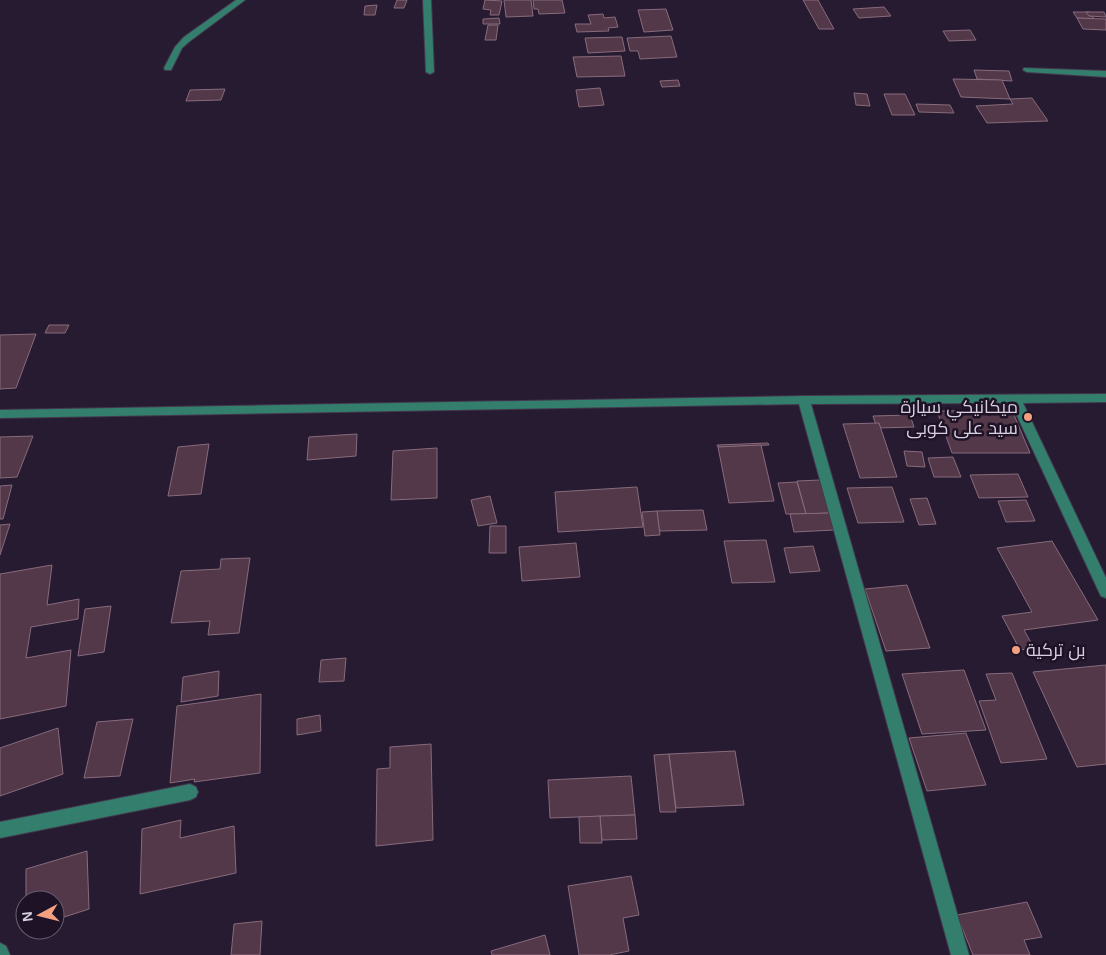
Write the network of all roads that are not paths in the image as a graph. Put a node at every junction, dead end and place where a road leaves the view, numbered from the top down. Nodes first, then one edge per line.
1 (241, 0) edge
2 (427, 0) edge
3 (168, 68) dead end
4 (1027, 70) dead end
5 (430, 72) dead end
6 (1106, 74) edge
7 (1015, 398) junction
8 (1106, 398) edge
9 (804, 400) junction
10 (0, 414) edge
11 (1106, 592) edge
12 (190, 792) dead end
13 (0, 830) edge
14 (960, 955) edge

1 - 3 street
2 - 5 street
4 - 6 street
7 - 8 street
7 - 9 street
7 - 11 street
9 - 10 street
9 - 14 street
12 - 13 street

